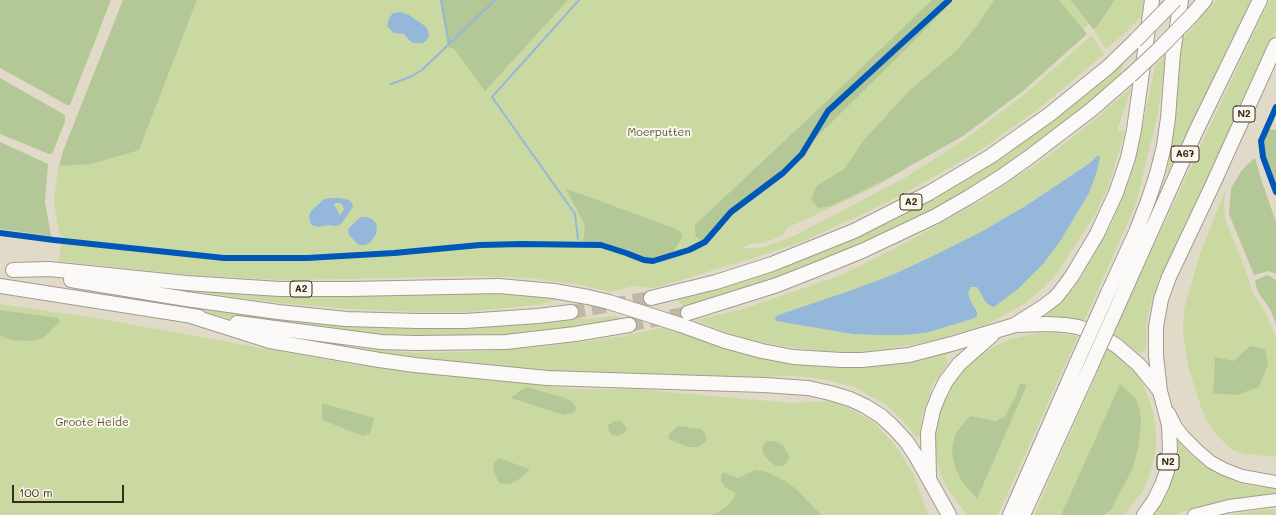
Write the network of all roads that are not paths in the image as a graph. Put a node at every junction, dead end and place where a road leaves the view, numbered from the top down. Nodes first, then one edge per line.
1 (1152, 0) edge
2 (1175, 0) edge
3 (1181, 0) edge
4 (1205, 0) edge
5 (1260, 0) edge
6 (1276, 45) edge
7 (7, 269) edge
8 (0, 286) edge
9 (651, 298) tunnel mouth
10 (1110, 307) junction
11 (572, 312) tunnel mouth
12 (191, 316) junction
13 (684, 319) junction
14 (629, 325) tunnel mouth
15 (1015, 325) junction
16 (998, 330) junction
17 (1084, 365) junction
18 (1162, 397) junction
19 (929, 480) junction
20 (1276, 482) edge
21 (937, 494) junction
22 (1276, 500) edge
23 (938, 515) edge
24 (949, 515) edge
25 (1010, 515) edge
26 (1023, 515) edge
27 (1144, 515) edge
28 (1194, 515) edge

1 - 15 highway, N2
2 - 9 highway, A2, bridge
3 - 10 highway, A67
4 - 13 highway, A2, bridge
5 - 10 highway, A67
6 - 18 highway, N2
7 - 11 highway, A2
7 - 13 highway, A2, bridge
8 - 12 highway
10 - 17 highway, A67, bridge
12 - 14 highway
12 - 19 highway
13 - 16 highway, A2
15 - 16 highway, N2
15 - 18 highway, N2
16 - 19 highway, N2
17 - 25 highway, A67
17 - 26 highway, A67
18 - 20 main road
18 - 27 highway, N2
19 - 21 highway, N2
21 - 23 highway
21 - 24 highway, N2
22 - 28 main road

